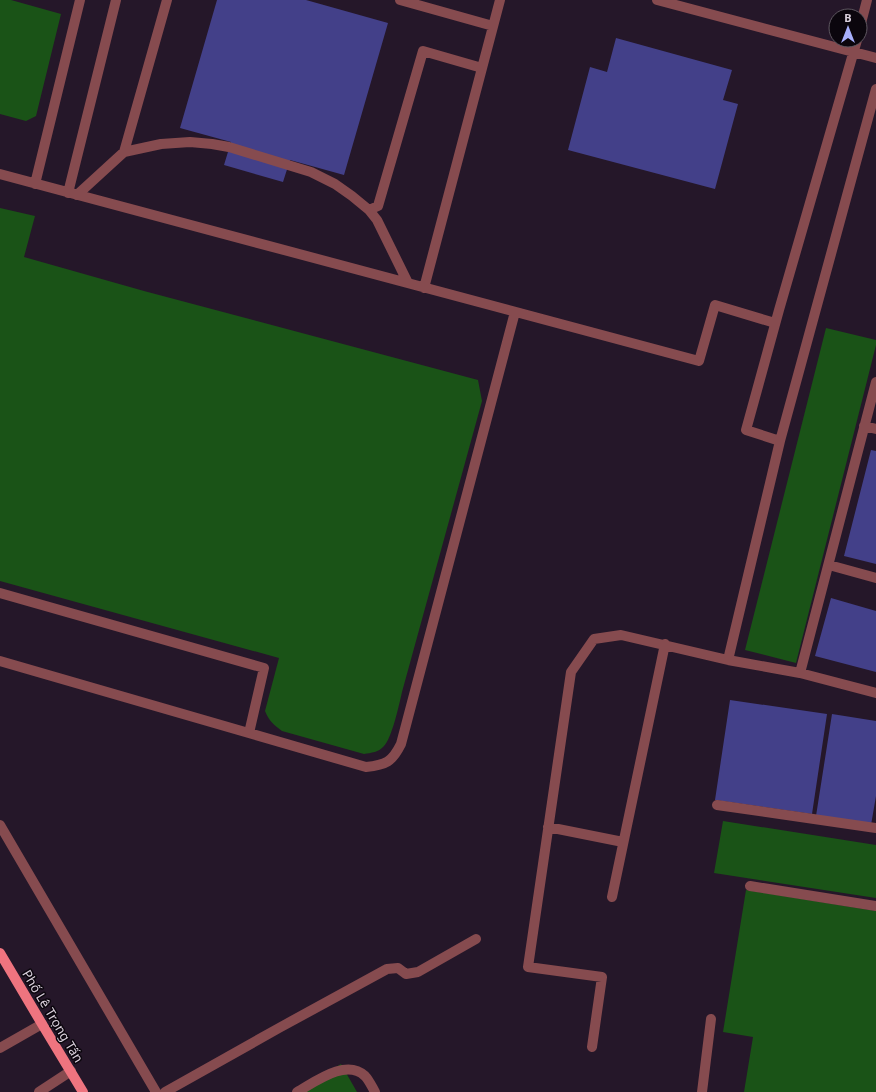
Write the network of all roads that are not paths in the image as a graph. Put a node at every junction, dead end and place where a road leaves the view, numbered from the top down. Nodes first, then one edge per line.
1 (80, 0) edge
2 (116, 0) edge
3 (167, 0) edge
4 (400, 0) edge
5 (500, 0) edge
6 (657, 0) edge
7 (679, 3) edge
8 (493, 26) junction
9 (854, 48) edge
10 (853, 52) junction
11 (876, 58) edge
12 (482, 68) junction
13 (876, 90) edge
14 (124, 152) junction
15 (0, 174) edge
16 (35, 184) junction
17 (72, 194) junction
18 (369, 210) junction
19 (408, 284) junction
20 (424, 288) junction
21 (515, 312) junction
22 (775, 323) junction
23 (876, 382) edge
24 (864, 426) junction
25 (876, 429) edge
26 (780, 441) junction
27 (828, 566) junction
28 (876, 578) edge
29 (0, 593) edge
30 (664, 644) junction
31 (728, 660) junction
32 (0, 661) edge
33 (800, 673) junction
34 (876, 693) edge
35 (249, 733) junction
36 (717, 805) dead end
37 (0, 825) edge
38 (548, 827) junction
39 (876, 828) edge
40 (623, 842) junction
41 (750, 886) dead end
42 (612, 897) dead end
43 (876, 906) edge
44 (476, 939) dead end
45 (1, 955) edge
46 (711, 1019) dead end
47 (42, 1024) junction
48 (592, 1047) dead end
49 (0, 1048) edge
50 (71, 1071) junction
51 (39, 1092) edge
52 (84, 1092) edge
53 (156, 1092) edge
54 (166, 1092) edge
55 (297, 1092) edge
56 (375, 1092) edge
57 (702, 1092) edge

1 - 16 lane
2 - 17 lane
3 - 14 lane
4 - 8 lane
5 - 8 lane
6 - 7 lane
7 - 10 lane
8 - 12 lane
9 - 10 lane
10 - 11 lane
10 - 22 lane
12 - 18 lane
12 - 20 lane
13 - 26 lane
14 - 17 lane
14 - 18 lane
15 - 16 lane
16 - 17 lane
17 - 19 lane
18 - 19 lane
19 - 20 lane
20 - 21 lane
21 - 22 lane
21 - 35 lane
22 - 26 lane
23 - 24 lane
24 - 25 lane
24 - 27 lane
26 - 31 lane
27 - 28 lane
27 - 33 lane
29 - 35 lane
30 - 31 lane
30 - 38 lane
30 - 40 lane
31 - 33 lane
32 - 35 lane
33 - 34 lane
36 - 39 lane
37 - 53 lane
38 - 40 lane
38 - 48 lane
40 - 42 lane
41 - 43 lane
44 - 54 lane
45 - 47 main road, Phố Lê Trọng Tấn
46 - 57 lane
47 - 49 lane
47 - 50 main road, Phố Lê Trọng Tấn
50 - 51 lane
50 - 52 main road, Phố Lê Trọng Tấn
55 - 56 lane

